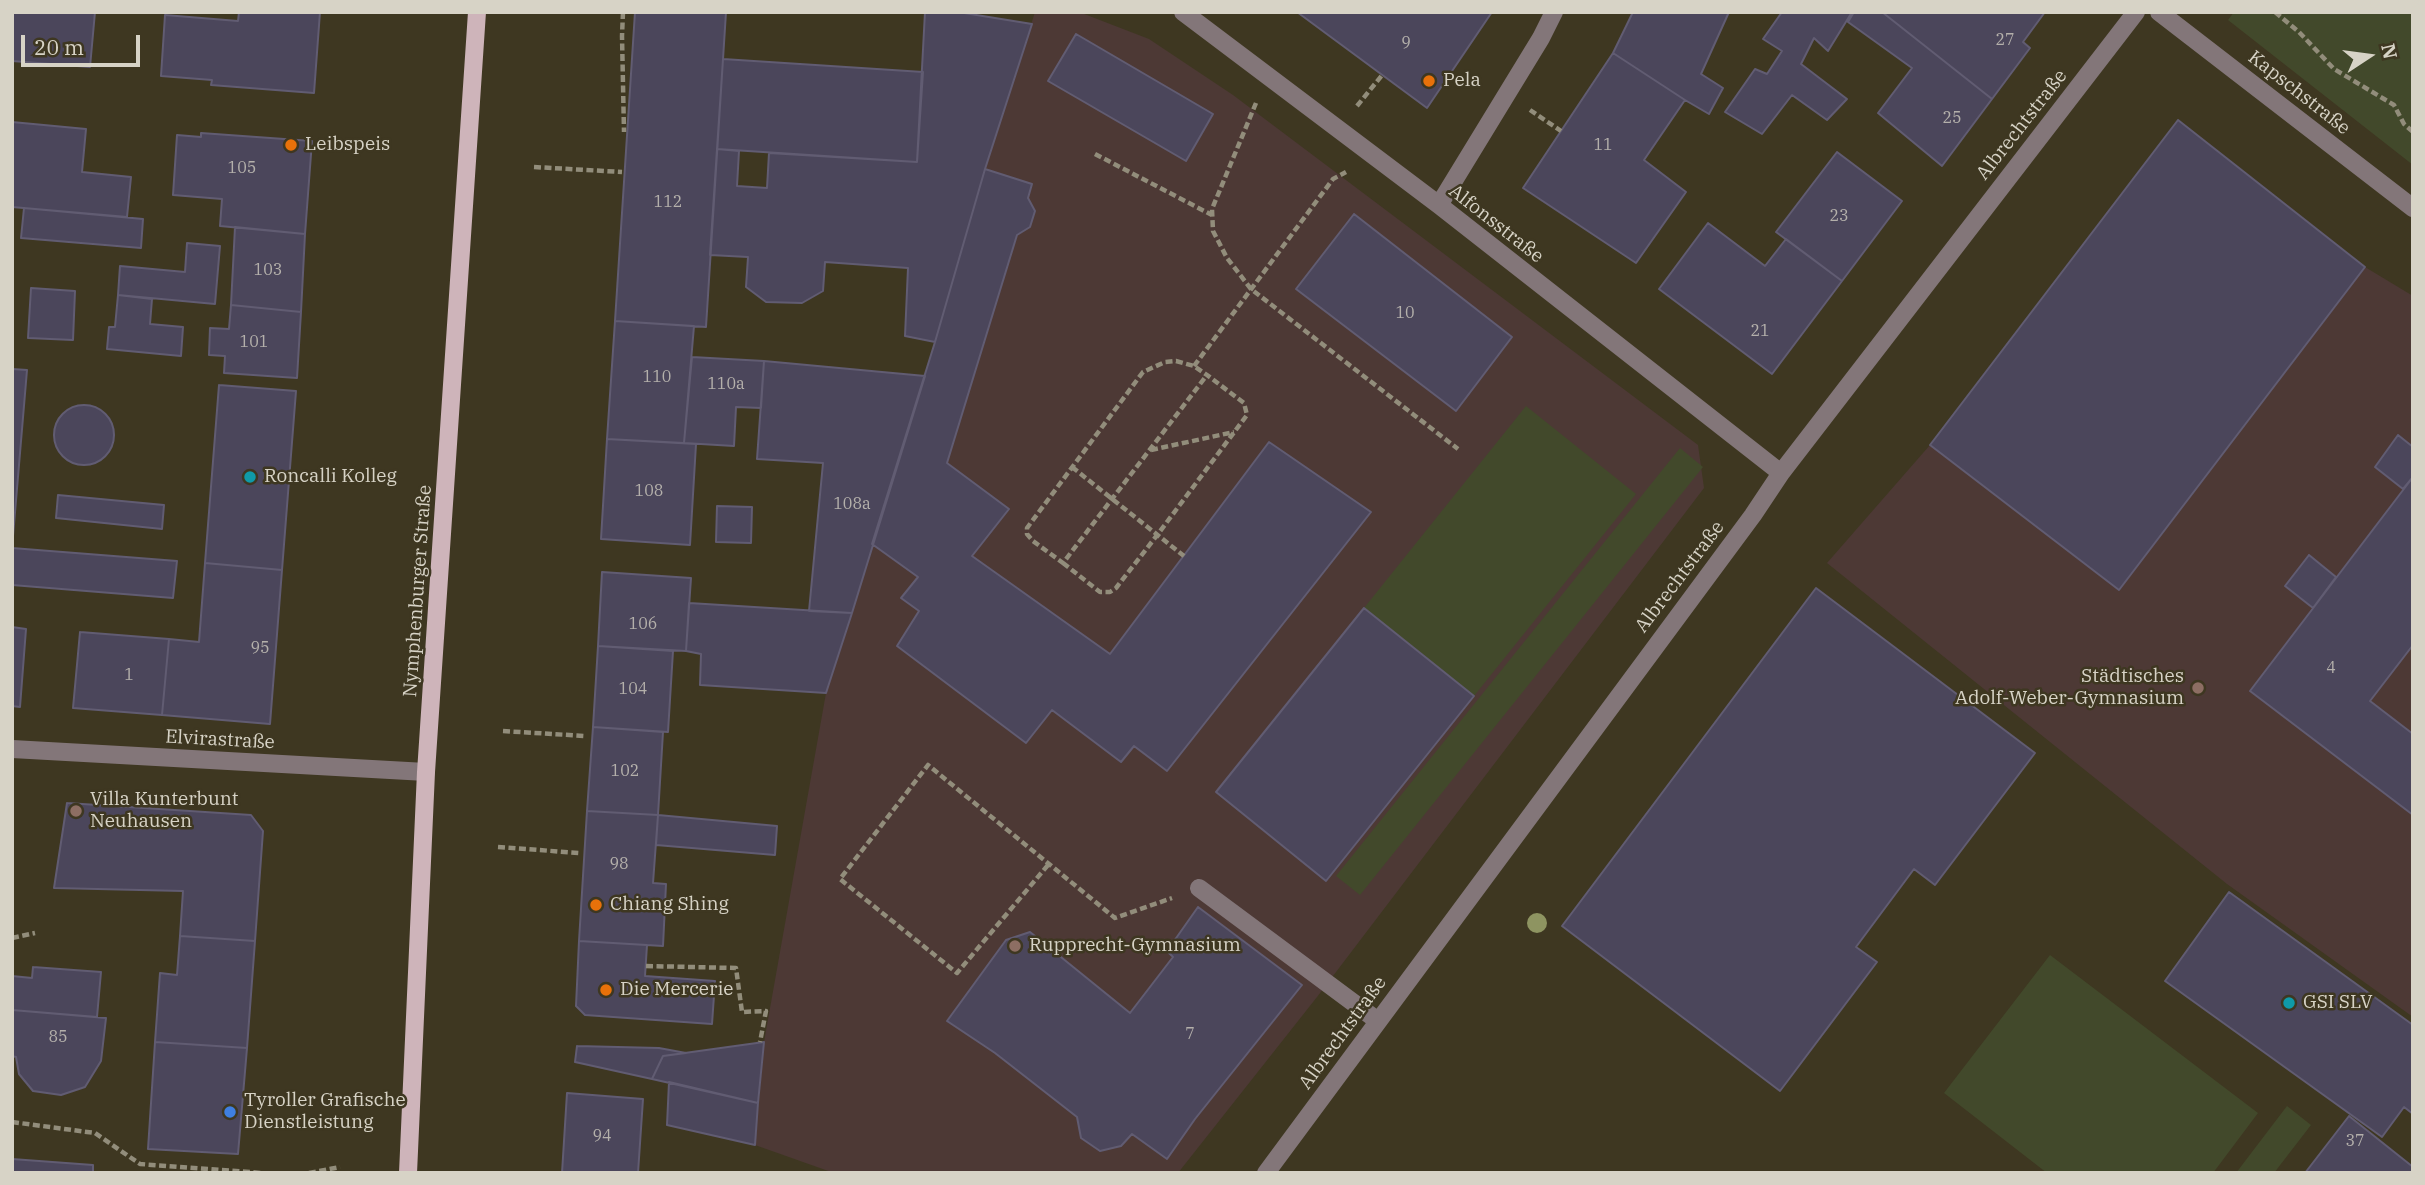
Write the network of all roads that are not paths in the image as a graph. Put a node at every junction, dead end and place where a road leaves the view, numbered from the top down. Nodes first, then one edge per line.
1 (477, 12) edge
2 (1183, 12) edge
3 (1554, 12) edge
4 (2136, 12) edge
5 (2159, 12) edge
6 (1439, 205) junction
7 (2413, 208) edge
8 (1781, 472) junction
9 (12, 749) edge
10 (426, 772) junction
11 (1199, 888) road end
12 (1378, 1021) junction
13 (408, 1173) edge
14 (1266, 1173) edge

1 - 10 main road, Nymphenburger Straße
2 - 6 street, Alfonsstraße
3 - 6 street
4 - 8 street, Albrechtstraße
5 - 7 street, Kapschstraße
6 - 8 street, Alfonsstraße
8 - 12 street, Albrechtstraße
9 - 10 street, Elvirastraße
10 - 13 main road, Nymphenburger Straße
11 - 12 street
12 - 14 street, Albrechtstraße

